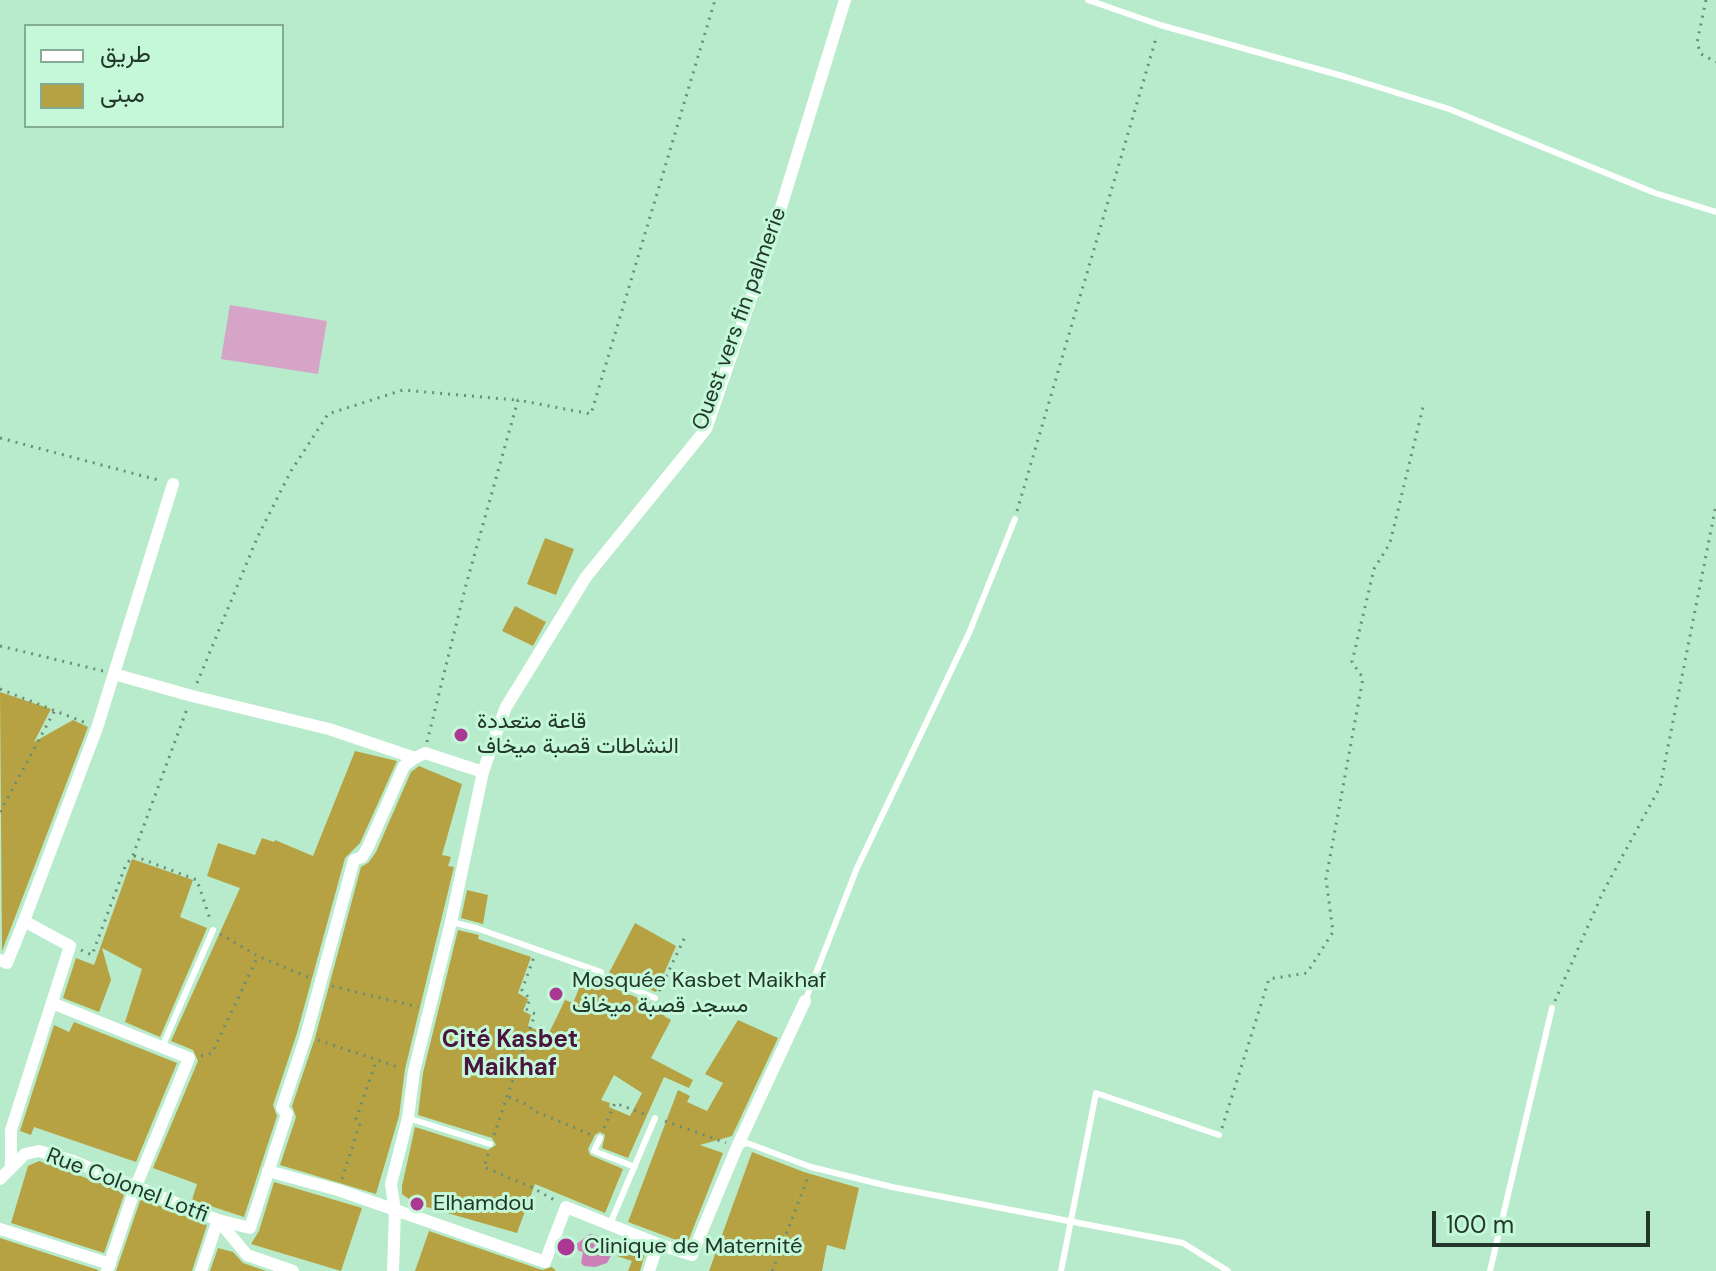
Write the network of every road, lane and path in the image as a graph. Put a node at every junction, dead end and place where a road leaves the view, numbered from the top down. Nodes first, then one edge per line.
1 (715, 0) edge
2 (845, 0) edge
3 (1088, 0) edge
4 (1706, 0) edge
5 (1160, 25) junction
6 (1716, 62) edge
7 (1716, 212) edge
8 (518, 400) junction
9 (1423, 407) dead end
10 (0, 438) edge
11 (173, 484) joint
12 (1716, 505) edge
13 (1015, 519) joint
14 (0, 646) edge
15 (114, 674) junction
16 (0, 689) edge
17 (192, 696) junction
18 (55, 710) junction
19 (97, 728) junction
20 (420, 756) junction
21 (483, 772) junction
22 (0, 812) edge
23 (133, 855) junction
24 (24, 921) junction
25 (451, 922) junction
26 (213, 930) joint
27 (685, 937) dead end
28 (70, 946) junction
29 (537, 950) junction
30 (258, 956) dead end
31 (0, 960) edge
32 (655, 998) joint
33 (805, 1001) joint
34 (52, 1003) junction
35 (1552, 1008) joint
36 (306, 1036) junction
37 (162, 1047) junction
38 (189, 1058) junction
39 (376, 1062) junction
40 (414, 1071) junction
41 (507, 1096) junction
42 (408, 1118) junction
43 (655, 1118) junction
44 (1219, 1135) joint
45 (600, 1138) junction
46 (490, 1144) junction
47 (737, 1147) junction
48 (11, 1166) junction
49 (635, 1167) junction
50 (811, 1167) junction
51 (268, 1171) junction
52 (0, 1179) edge
53 (136, 1186) junction
54 (338, 1190) junction
55 (566, 1207) junction
56 (395, 1211) junction
57 (218, 1220) junction
58 (1072, 1221) junction
59 (610, 1224) junction
60 (0, 1229) edge
61 (658, 1244) junction
62 (108, 1267) edge
63 (544, 1267) edge
64 (201, 1271) edge
65 (293, 1271) edge
66 (393, 1271) edge
67 (649, 1271) edge
68 (772, 1271) edge
69 (1061, 1271) edge
70 (1228, 1271) edge
71 (1490, 1271) edge

1 - 8 path
2 - 21 street, Ouest vers fin palmerie
3 - 5 lane
4 - 6 path
5 - 7 lane
5 - 13 path
8 - 17 path
8 - 20 path
9 - 44 path
10 - 11 path
11 - 15 street
12 - 35 path
13 - 33 lane
14 - 15 path
15 - 17 street
15 - 19 street
16 - 18 path
17 - 20 street
17 - 23 path
18 - 19 path
18 - 22 path
19 - 24 street
20 - 21 street
20 - 36 street
21 - 25 street, Ouest vers fin palmerie
23 - 26 path
23 - 28 path
24 - 28 street
24 - 31 street
25 - 29 lane
25 - 40 street, Ouest vers fin palmerie
26 - 37 lane
27 - 32 path
28 - 34 street
29 - 32 lane
29 - 41 path
30 - 38 path
33 - 47 street
34 - 37 street
34 - 48 street
35 - 71 lane
36 - 39 path
36 - 51 street
37 - 38 street
38 - 53 street
39 - 40 path
39 - 54 path
40 - 42 street, Ouest vers fin palmerie
41 - 45 path
41 - 46 path
42 - 46 lane
42 - 56 street, Ouest vers fin palmerie
43 - 45 path
43 - 47 path
43 - 49 lane
44 - 58 lane
45 - 49 lane
46 - 55 path
47 - 50 lane
47 - 61 street
48 - 52 street, Rue Colonel Lotfi
48 - 53 street, Rue Colonel Lotfi
49 - 59 lane
50 - 58 lane
50 - 68 path
51 - 54 street
51 - 57 street
53 - 57 street, Rue Colonel Lotfi
53 - 62 street
54 - 56 street
55 - 59 street
55 - 63 street
56 - 63 street
56 - 66 street, Ouest vers fin palmerie
57 - 64 street
57 - 65 street, Rue Colonel Lotfi
58 - 69 lane
58 - 70 lane
59 - 61 street
60 - 62 street
61 - 67 street

